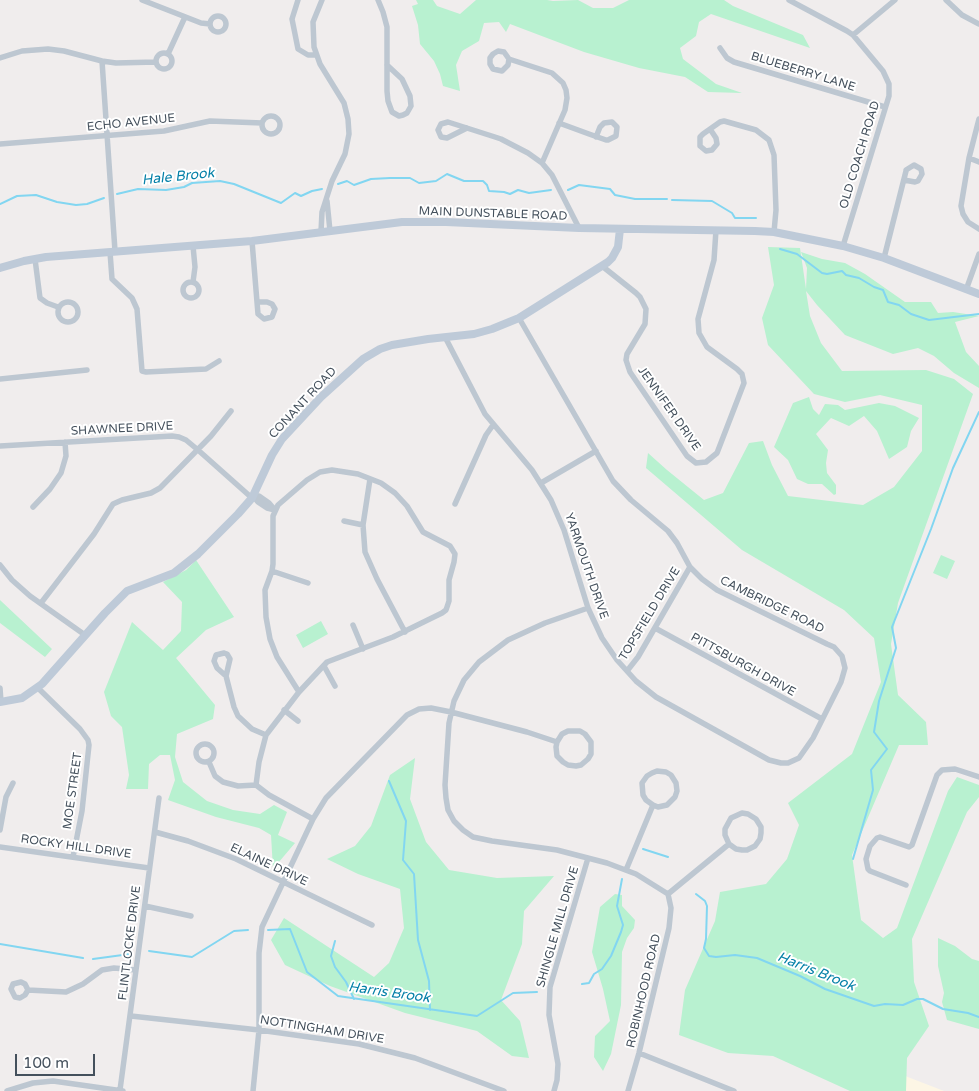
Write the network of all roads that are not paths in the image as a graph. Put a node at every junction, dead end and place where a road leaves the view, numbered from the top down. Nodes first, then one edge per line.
1 (142, 0) edge
2 (298, 0) edge
3 (322, 0) edge
4 (378, 0) edge
5 (789, 0) edge
6 (895, 0) edge
7 (946, 0) edge
8 (185, 17) junction
9 (210, 24) dead end
10 (979, 24) edge
11 (853, 35) junction
12 (720, 48) dead end
13 (168, 54) junction
14 (316, 55) junction
15 (0, 58) edge
16 (509, 59) dead end
17 (102, 61) junction
18 (156, 62) junction
19 (387, 65) junction
20 (886, 107) junction
21 (979, 119) edge
22 (262, 123) dead end
23 (559, 123) junction
24 (467, 128) dead end
25 (710, 129) dead end
26 (106, 136) junction
27 (596, 137) dead end
28 (0, 144) edge
29 (970, 158) junction
30 (979, 162) edge
31 (542, 163) junction
32 (904, 180) dead end
33 (327, 200) junction
34 (579, 228) junction
35 (620, 229) junction
36 (979, 229) edge
37 (716, 230) junction
38 (330, 231) junction
39 (321, 232) junction
40 (774, 232) junction
41 (252, 241) junction
42 (193, 246) junction
43 (843, 246) junction
44 (112, 252) junction
45 (979, 254) edge
46 (35, 258) junction
47 (884, 258) junction
48 (602, 266) junction
49 (0, 268) edge
50 (193, 282) dead end
51 (966, 290) junction
52 (979, 294) edge
53 (257, 302) dead end
54 (58, 308) dead end
55 (519, 318) junction
56 (445, 337) junction
57 (219, 361) dead end
58 (87, 370) dead end
59 (0, 379) edge
60 (232, 411) dead end
61 (493, 425) junction
62 (65, 442) junction
63 (0, 446) edge
64 (198, 450) junction
65 (596, 451) junction
66 (370, 478) junction
67 (541, 483) junction
68 (253, 497) junction
69 (455, 504) dead end
70 (33, 507) dead end
71 (275, 510) junction
72 (344, 521) dead end
73 (363, 525) junction
74 (0, 565) edge
75 (690, 567) junction
76 (272, 571) junction
77 (308, 583) dead end
78 (41, 603) junction
79 (588, 608) junction
80 (353, 625) dead end
81 (655, 628) junction
82 (405, 632) junction
83 (85, 634) junction
84 (363, 648) junction
85 (324, 666) junction
86 (627, 671) junction
87 (226, 676) dead end
88 (335, 686) dead end
89 (0, 688) edge
90 (38, 688) junction
91 (299, 692) junction
92 (1, 702) edge
93 (284, 710) junction
94 (451, 712) junction
95 (822, 719) junction
96 (298, 722) dead end
97 (266, 735) junction
98 (557, 742) junction
99 (209, 762) dead end
100 (979, 777) edge
101 (13, 783) dead end
102 (256, 785) junction
103 (158, 798) dead end
104 (653, 805) junction
105 (313, 819) junction
106 (0, 830) edge
107 (155, 832) junction
108 (729, 844) junction
109 (0, 847) edge
110 (73, 857) junction
111 (588, 858) junction
112 (149, 868) junction
113 (626, 870) junction
114 (283, 882) junction
115 (906, 885) dead end
116 (668, 894) junction
117 (145, 906) junction
118 (191, 916) dead end
119 (372, 925) dead end
120 (136, 970) junction
121 (28, 990) dead end
122 (130, 1016) junction
123 (260, 1030) junction
124 (639, 1053) junction
125 (7, 1091) edge
126 (122, 1091) edge
127 (253, 1091) edge
128 (504, 1091) edge
129 (554, 1091) edge
130 (628, 1091) edge
131 (734, 1091) edge

1 - 8 street
2 - 14 street
3 - 14 street
4 - 19 street
5 - 11 street, OLD COACH ROAD
6 - 11 street
7 - 10 street
8 - 9 street
8 - 13 street
11 - 20 street, OLD COACH ROAD
12 - 20 street, BLUEBERRY LANE
13 - 18 street
13 - 18 street
14 - 33 street
15 - 17 street
16 - 23 street
17 - 18 street
17 - 26 street
19 - 19 street
20 - 43 street, OLD COACH ROAD
21 - 29 street
22 - 26 street, ECHO AVENUE
23 - 27 street
23 - 31 street
24 - 31 street
25 - 40 street
26 - 28 street, ECHO AVENUE
26 - 44 street
29 - 30 street
29 - 36 street
31 - 34 street
32 - 47 street
33 - 38 street
33 - 39 street
34 - 35 main road, MAIN DUNSTABLE ROAD
34 - 38 main road, MAIN DUNSTABLE ROAD
35 - 37 main road, MAIN DUNSTABLE ROAD
35 - 48 main road, CONANT ROAD
37 - 40 main road, MAIN DUNSTABLE ROAD
37 - 48 street, JENNIFER DRIVE
38 - 39 main road, MAIN DUNSTABLE ROAD
39 - 41 main road, MAIN DUNSTABLE ROAD
40 - 43 main road, MAIN DUNSTABLE ROAD
41 - 42 main road, MAIN DUNSTABLE ROAD
41 - 53 street
42 - 44 main road, MAIN DUNSTABLE ROAD
42 - 50 street
43 - 47 main road, MAIN DUNSTABLE ROAD
44 - 46 main road, MAIN DUNSTABLE ROAD
44 - 57 street
45 - 51 street
46 - 49 main road, MAIN DUNSTABLE ROAD
46 - 54 street
47 - 51 main road, MAIN DUNSTABLE ROAD
48 - 55 main road, CONANT ROAD
51 - 52 main road, MAIN DUNSTABLE ROAD
55 - 56 main road, CONANT ROAD
55 - 65 street, CAMBRIDGE ROAD
56 - 61 street, YARMOUTH DRIVE
56 - 68 main road, CONANT ROAD
58 - 59 street
60 - 64 street
61 - 67 street, YARMOUTH DRIVE
61 - 69 street
62 - 63 street, SHAWNEE DRIVE
62 - 64 street, SHAWNEE DRIVE
62 - 70 street
64 - 68 street, SHAWNEE DRIVE
64 - 78 street
65 - 67 street
65 - 75 street, CAMBRIDGE ROAD
66 - 71 street
66 - 73 street
66 - 82 street
67 - 79 street, YARMOUTH DRIVE
68 - 71 street, SHAWNEE DRIVE
68 - 83 main road, CONANT ROAD
71 - 76 street
72 - 73 street
73 - 82 street
74 - 78 street
75 - 81 street, TOPSFIELD DRIVE
75 - 95 street, CAMBRIDGE ROAD
76 - 77 street
76 - 91 street
78 - 83 street
79 - 86 street, YARMOUTH DRIVE
79 - 94 street
80 - 84 street
81 - 86 street, TOPSFIELD DRIVE
81 - 95 street, PITTSBURGH DRIVE
82 - 84 street
83 - 90 main road, CONANT ROAD
84 - 85 street
85 - 88 street
85 - 91 street
86 - 95 street, YARMOUTH DRIVE
87 - 97 street
89 - 92 street
90 - 92 main road, CONANT ROAD
90 - 110 street, MOE STREET
91 - 93 street
93 - 96 street
93 - 97 street
94 - 98 street
94 - 105 street
94 - 111 street
97 - 102 street
98 - 98 street
99 - 102 street
100 - 115 street
101 - 106 street
102 - 105 street
103 - 107 street, FLINTLOCKE DRIVE
104 - 104 street
104 - 113 street
105 - 114 street
107 - 112 street, FLINTLOCKE DRIVE
107 - 114 street, ELAINE DRIVE
108 - 108 street
108 - 116 street
109 - 110 street, ROCKY HILL DRIVE
110 - 112 street, ROCKY HILL DRIVE
111 - 113 street
111 - 129 street, SHINGLE MILL DRIVE
112 - 117 street, FLINTLOCKE DRIVE
113 - 116 street
114 - 119 street, ELAINE DRIVE
114 - 123 street
116 - 124 street, ROBINHOOD ROAD
117 - 118 street
117 - 120 street, FLINTLOCKE DRIVE
120 - 121 street
120 - 122 street, FLINTLOCKE DRIVE
122 - 123 street, NOTTINGHAM DRIVE
122 - 126 street, FLINTLOCKE DRIVE
123 - 127 street
123 - 128 street, NOTTINGHAM DRIVE
124 - 130 street, ROBINHOOD ROAD
124 - 131 street
125 - 126 street

